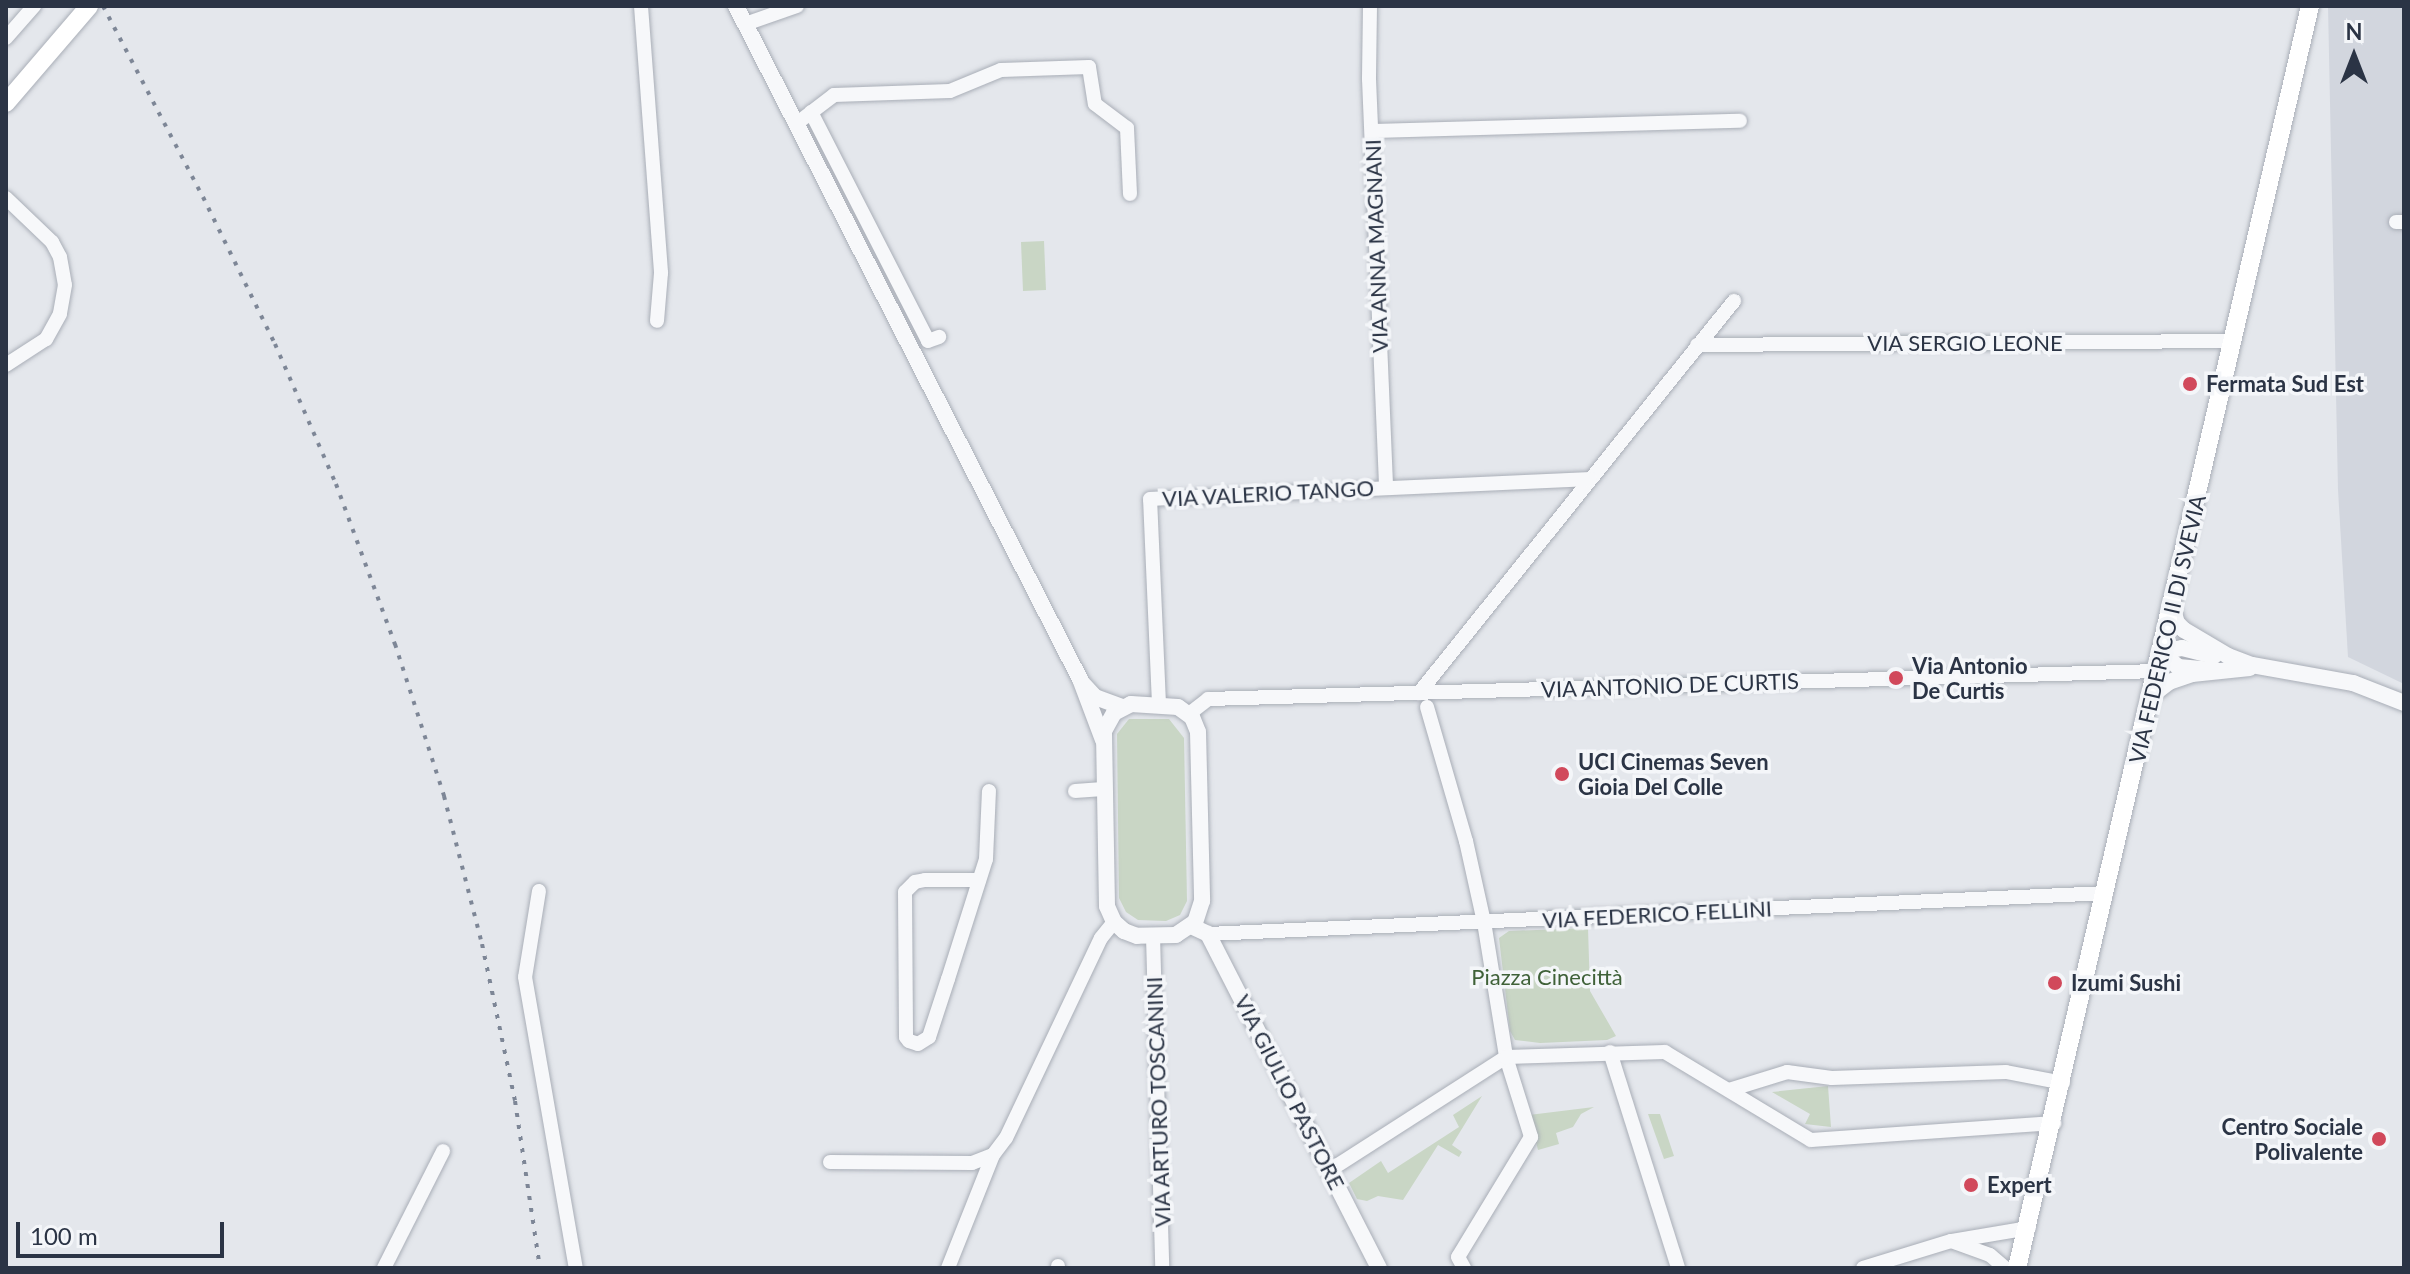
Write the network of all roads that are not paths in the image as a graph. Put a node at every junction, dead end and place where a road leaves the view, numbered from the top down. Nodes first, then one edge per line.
1 (34, 6) edge
2 (89, 6) edge
3 (641, 6) edge
4 (736, 6) edge
5 (797, 6) edge
6 (1370, 6) edge
7 (2310, 6) edge
8 (745, 24) junction
9 (6, 38) edge
10 (6, 103) edge
11 (811, 112) junction
12 (1740, 121) dead end
13 (796, 124) junction
14 (1372, 131) junction
15 (1130, 194) dead end
16 (6, 198) edge
17 (1734, 301) dead end
18 (657, 321) dead end
19 (939, 337) dead end
20 (2233, 341) junction
21 (1697, 345) junction
22 (6, 365) edge
23 (1590, 479) junction
24 (1386, 487) junction
25 (2172, 606) junction
26 (2161, 652) junction
27 (2228, 656) junction
28 (2268, 668) junction
29 (2216, 670) junction
30 (2157, 671) junction
31 (1080, 679) junction
32 (1419, 693) junction
33 (2151, 696) junction
34 (2404, 703) edge
35 (1159, 704) junction
36 (1122, 707) junction
37 (1427, 707) dead end
38 (1189, 714) junction
39 (1103, 740) junction
40 (1103, 789) junction
41 (989, 791) dead end
42 (1075, 791) dead end
43 (979, 880) junction
44 (539, 891) dead end
45 (2106, 893) junction
46 (1114, 922) junction
47 (1484, 922) junction
48 (1191, 926) junction
49 (1208, 934) junction
50 (1153, 936) junction
51 (1610, 1052) junction
52 (1506, 1057) junction
53 (2063, 1083) junction
54 (1729, 1090) junction
55 (2054, 1123) junction
56 (443, 1151) dead end
57 (993, 1155) junction
58 (830, 1162) dead end
59 (1330, 1170) junction
60 (2029, 1228) junction
61 (1951, 1241) junction
62 (2021, 1263) edge
63 (384, 1268) edge
64 (576, 1268) edge
65 (948, 1268) edge
66 (1162, 1268) edge
67 (1379, 1268) edge
68 (1464, 1268) edge
69 (1678, 1268) edge
70 (1863, 1268) edge
71 (2005, 1268) edge

1 - 9 street
2 - 10 main road
3 - 18 street
4 - 8 street
5 - 8 street
6 - 14 street, VIA ANNA MAGNANI
7 - 20 main road, VIA FEDERICO II DI SVEVIA
8 - 13 street
11 - 13 street
11 - 15 street
11 - 19 street
12 - 14 street
13 - 31 street
14 - 24 street, VIA ANNA MAGNANI
16 - 22 street
17 - 21 street
20 - 21 street, VIA SERGIO LEONE
20 - 25 main road, VIA FEDERICO II DI SVEVIA
21 - 23 street
23 - 24 street, VIA VALERIO TANGO
23 - 32 street
24 - 35 street, VIA VALERIO TANGO
25 - 26 main road, VIA FEDERICO II DI SVEVIA
25 - 27 street
26 - 27 street
26 - 29 street
26 - 30 main road, VIA FEDERICO II DI SVEVIA
27 - 28 street
28 - 29 street
28 - 34 street
29 - 33 street
30 - 32 street, VIA ANTONIO DE CURTIS
30 - 33 main road, VIA FEDERICO II DI SVEVIA
31 - 36 street
31 - 39 street
32 - 38 street, VIA ANTONIO DE CURTIS
33 - 45 main road, VIA FEDERICO II DI SVEVIA
35 - 36 street
35 - 38 street
36 - 39 street
37 - 47 street
38 - 48 street
39 - 40 street
40 - 42 street
40 - 46 street
41 - 43 street
43 - 43 street
44 - 64 street
45 - 47 street, VIA FEDERICO FELLINI
45 - 53 main road, VIA FEDERICO II DI SVEVIA
46 - 50 street
46 - 57 street
47 - 49 street, VIA FEDERICO FELLINI
47 - 52 street
48 - 49 street
48 - 50 street
49 - 59 street, VIA GIULIO PASTORE
50 - 66 street, VIA ARTURO TOSCANINI
51 - 52 street
51 - 54 street
51 - 69 street
52 - 59 street
52 - 68 street
53 - 54 street
53 - 55 main road, VIA FEDERICO II DI SVEVIA
54 - 55 street
55 - 60 main road, VIA FEDERICO II DI SVEVIA
56 - 63 street
57 - 58 street
57 - 65 street
59 - 67 street, VIA GIULIO PASTORE
60 - 61 street
60 - 62 main road, VIA FEDERICO II DI SVEVIA
61 - 70 street
61 - 71 street

